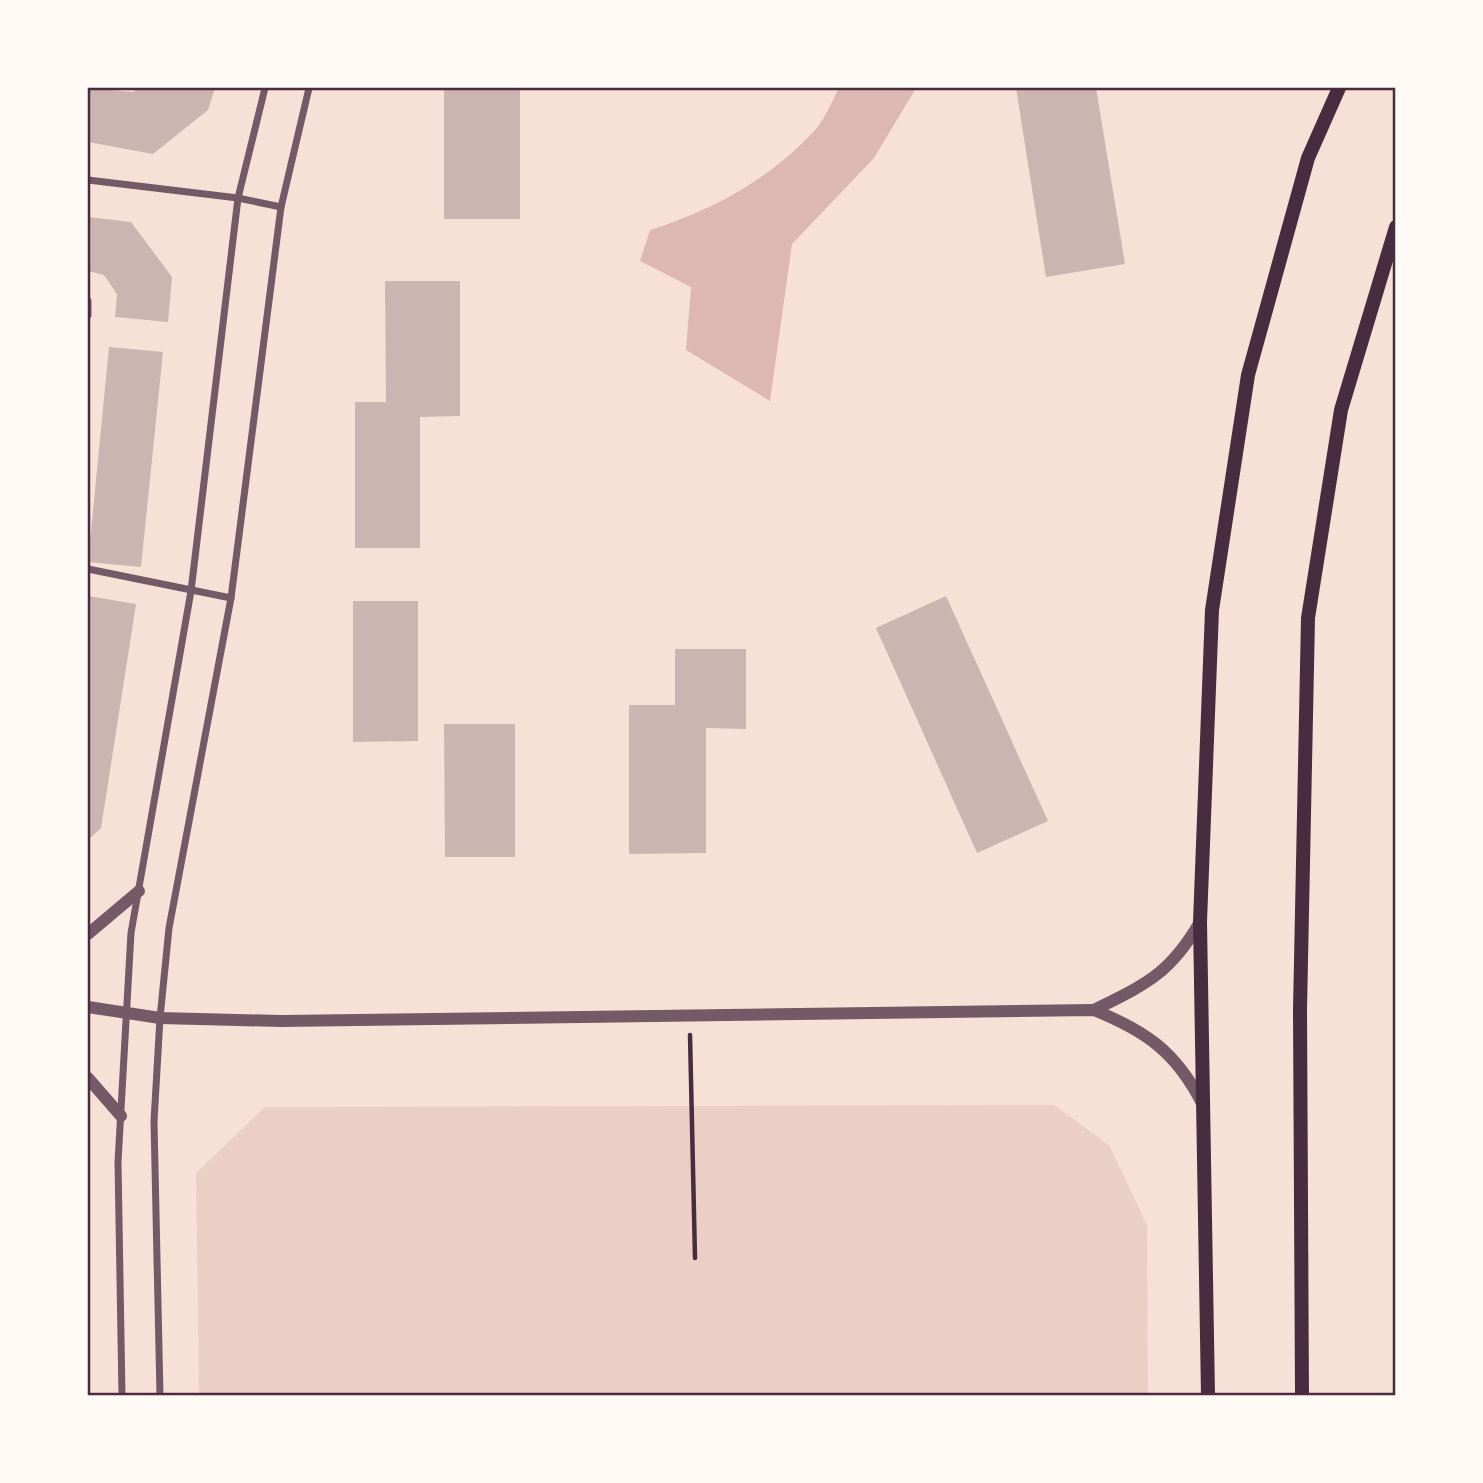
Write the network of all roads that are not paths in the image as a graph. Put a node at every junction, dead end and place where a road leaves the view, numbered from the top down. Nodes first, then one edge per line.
1 (265, 88) edge
2 (309, 88) edge
3 (1339, 88) edge
4 (88, 180) edge
5 (238, 198) junction
6 (281, 206) junction
7 (1395, 227) edge
8 (88, 301) edge
9 (88, 315) edge
10 (88, 569) edge
11 (191, 591) junction
12 (231, 598) junction
13 (139, 891) dead end
14 (1200, 922) junction
15 (88, 934) edge
16 (88, 1007) edge
17 (1094, 1010) junction
18 (127, 1013) junction
19 (160, 1018) junction
20 (88, 1078) edge
21 (1202, 1103) junction
22 (121, 1116) junction
23 (122, 1395) edge
24 (160, 1395) edge
25 (1208, 1395) edge
26 (1302, 1395) edge

1 - 5 street
2 - 6 street
3 - 14 main road
4 - 5 street
5 - 6 street
5 - 11 street
6 - 12 street
7 - 26 main road
8 - 9 street
10 - 11 street
11 - 12 street
11 - 18 street
12 - 19 street
13 - 15 street
14 - 17 street
14 - 21 main road
16 - 18 street
17 - 19 street
17 - 21 street
18 - 19 street
18 - 22 street
19 - 24 street
20 - 22 street
21 - 25 main road
22 - 23 street

